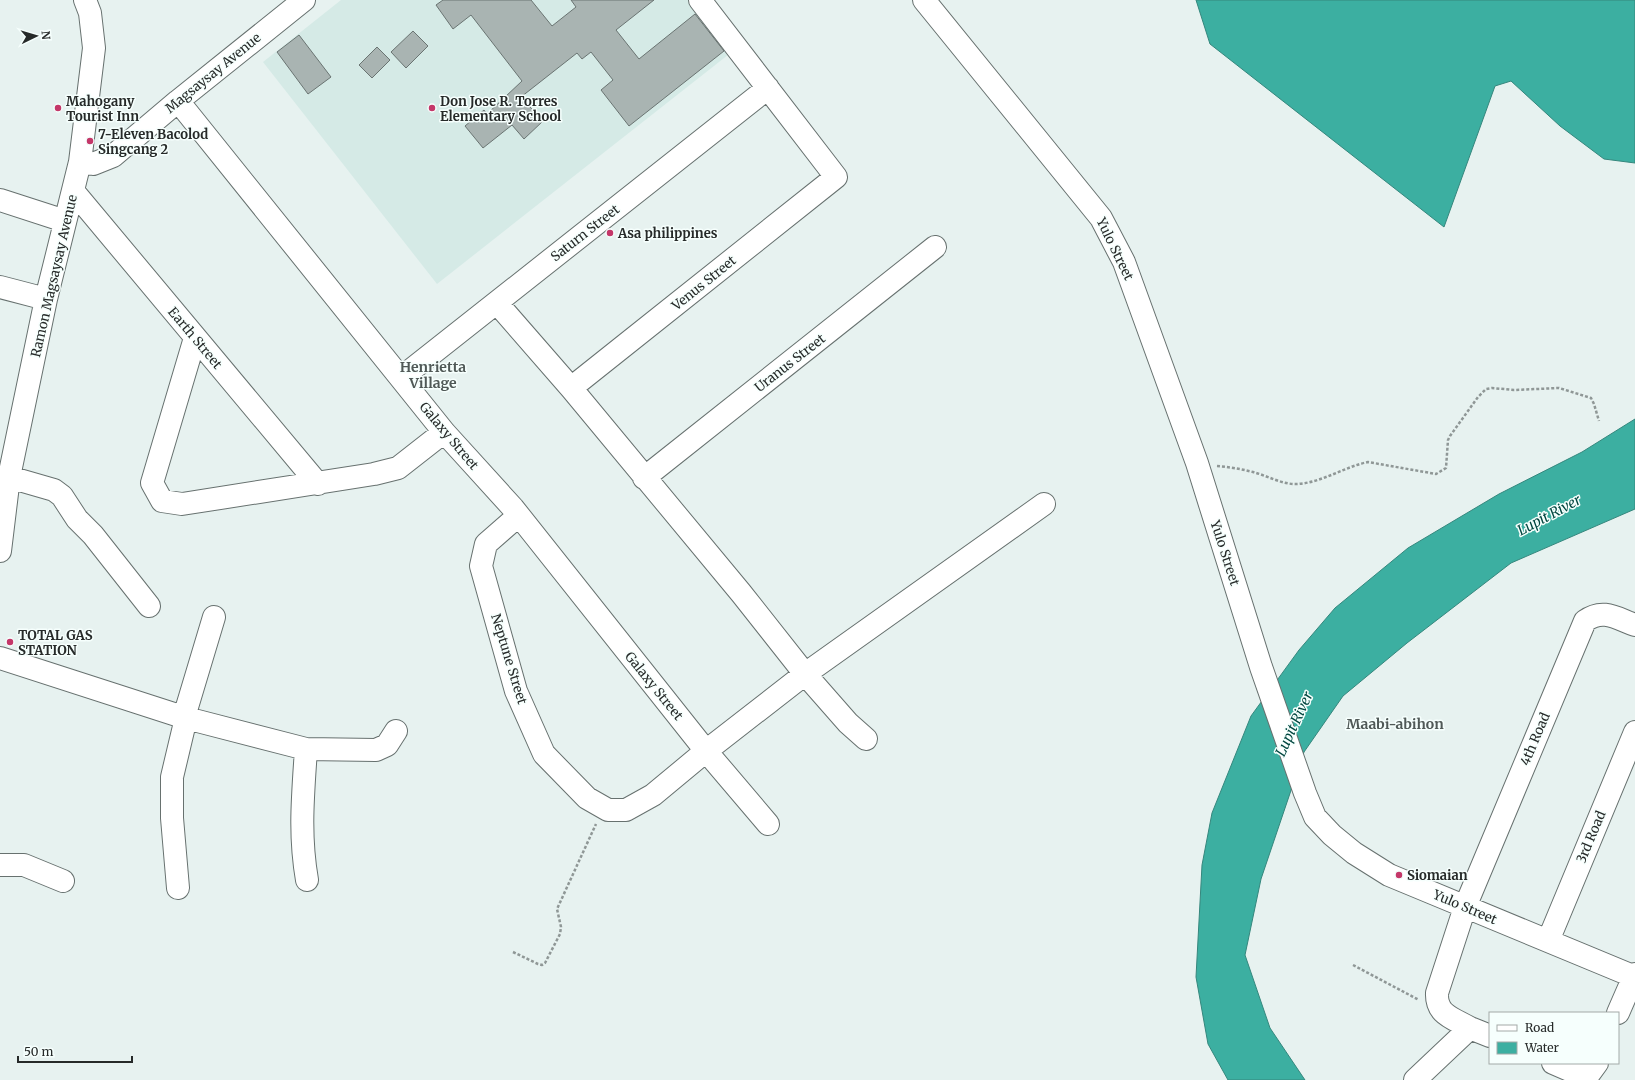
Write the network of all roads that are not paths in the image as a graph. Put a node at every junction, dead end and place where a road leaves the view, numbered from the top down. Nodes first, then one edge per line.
1 (85, 0) edge
2 (700, 0) edge
3 (924, 0) edge
4 (299, 2) edge
5 (768, 88) junction
6 (178, 101) junction
7 (80, 162) junction
8 (74, 192) junction
9 (0, 200) edge
10 (66, 221) junction
11 (935, 247) dead end
12 (0, 287) edge
13 (46, 300) junction
14 (497, 303) junction
15 (195, 338) junction
16 (401, 378) junction
17 (571, 388) junction
18 (444, 432) junction
19 (9, 477) junction
20 (644, 478) junction
21 (318, 484) junction
22 (1044, 504) dead end
23 (2, 507) edge
24 (518, 516) junction
25 (0, 552) edge
26 (149, 606) dead end
27 (214, 617) dead end
28 (1635, 624) edge
29 (0, 658) edge
30 (805, 674) junction
31 (185, 717) junction
32 (396, 731) dead end
33 (1635, 732) edge
34 (866, 739) dead end
35 (306, 749) junction
36 (706, 751) junction
37 (768, 824) dead end
38 (0, 865) edge
39 (307, 880) dead end
40 (63, 881) dead end
41 (178, 888) dead end
42 (1465, 907) junction
43 (1548, 941) junction
44 (1635, 976) edge
45 (1618, 1012) edge
46 (1470, 1028) junction
47 (1489, 1036) edge
48 (1555, 1064) edge
49 (1596, 1064) edge
50 (1415, 1080) edge

1 - 7 street, Ramon Magsaysay Avenue
2 - 5 street
3 - 42 street, Yulo Street
4 - 6 street, Magsaysay Avenue
5 - 14 street, Saturn Street
5 - 17 street, Venus Street
6 - 7 street, Magsaysay Avenue
6 - 16 street, Galaxy Street
7 - 8 street, Ramon Magsaysay Avenue
8 - 10 street, Ramon Magsaysay Avenue
8 - 15 street, Earth Street
9 - 10 street
10 - 13 street, Ramon Magsaysay Avenue
11 - 20 street, Uranus Street
12 - 13 street
13 - 19 street, Ramon Magsaysay Avenue
14 - 16 street, Saturn Street
14 - 17 street
15 - 21 street, Earth Street
15 - 21 street
16 - 18 street, Galaxy Street
17 - 20 street
18 - 21 street
18 - 24 street, Galaxy Street
19 - 23 street, Ramon Magsaysay Avenue
19 - 26 street
20 - 30 street
22 - 30 street
23 - 25 street, Ramon Magsaysay Avenue
24 - 36 street, Galaxy Street
24 - 36 street, Neptune Street
27 - 31 street
28 - 42 street, 4th Road
29 - 31 street
30 - 34 street
30 - 36 street
31 - 35 street
31 - 41 street
32 - 35 street
33 - 43 street, 3rd Road
35 - 39 street
36 - 37 street, Galaxy Street
38 - 40 street
42 - 43 street, Yulo Street
42 - 46 street, 4th Road
43 - 44 street, Yulo Street
44 - 45 street
46 - 47 street
46 - 50 street
48 - 49 street

